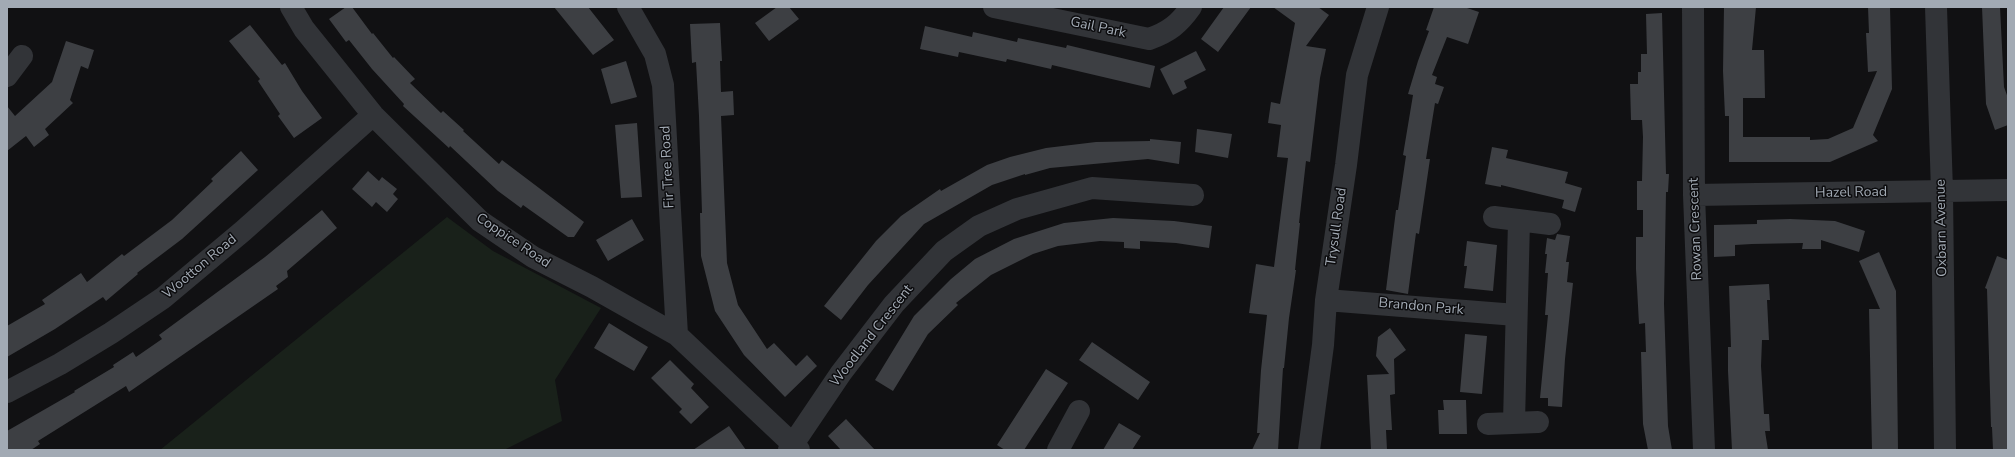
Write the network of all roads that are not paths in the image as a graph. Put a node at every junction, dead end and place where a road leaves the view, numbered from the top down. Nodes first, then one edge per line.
1 (291, 7) edge
2 (628, 7) edge
3 (994, 7) edge
4 (1191, 7) edge
5 (1693, 7) edge
6 (1936, 7) edge
7 (1374, 9) edge
8 (22, 56) dead end
9 (7, 76) edge
10 (373, 115) junction
11 (2008, 190) edge
12 (1942, 191) junction
13 (1193, 195) dead end
14 (1694, 195) junction
15 (1494, 216) dead end
16 (1519, 221) junction
17 (1550, 224) dead end
18 (1326, 300) junction
19 (1516, 315) junction
20 (677, 335) junction
21 (7, 392) edge
22 (1079, 411) dead end
23 (1514, 422) junction
24 (1538, 422) dead end
25 (1488, 424) dead end
26 (794, 448) edge
27 (1058, 450) edge
28 (1309, 450) edge
29 (1704, 450) edge
30 (1945, 450) edge

1 - 10 street, Coppice Road
2 - 20 street, Fir Tree Road
3 - 4 street, Gail Park
5 - 14 street, Rowan Crescent
6 - 12 street, Oxbarn Avenue
7 - 18 street, Trysull Road
8 - 9 street
10 - 20 street, Coppice Road
10 - 21 street, Wootton Road
11 - 12 street, Hazel Road
12 - 14 street, Hazel Road
12 - 30 street, Oxbarn Avenue
13 - 26 street, Woodland Crescent
14 - 29 street, Rowan Crescent
15 - 16 street
16 - 17 street
16 - 19 street
18 - 19 street, Brandon Park
18 - 28 street, Trysull Road
19 - 23 street
20 - 26 street, Coppice Road
22 - 27 street
23 - 24 street
23 - 25 street

